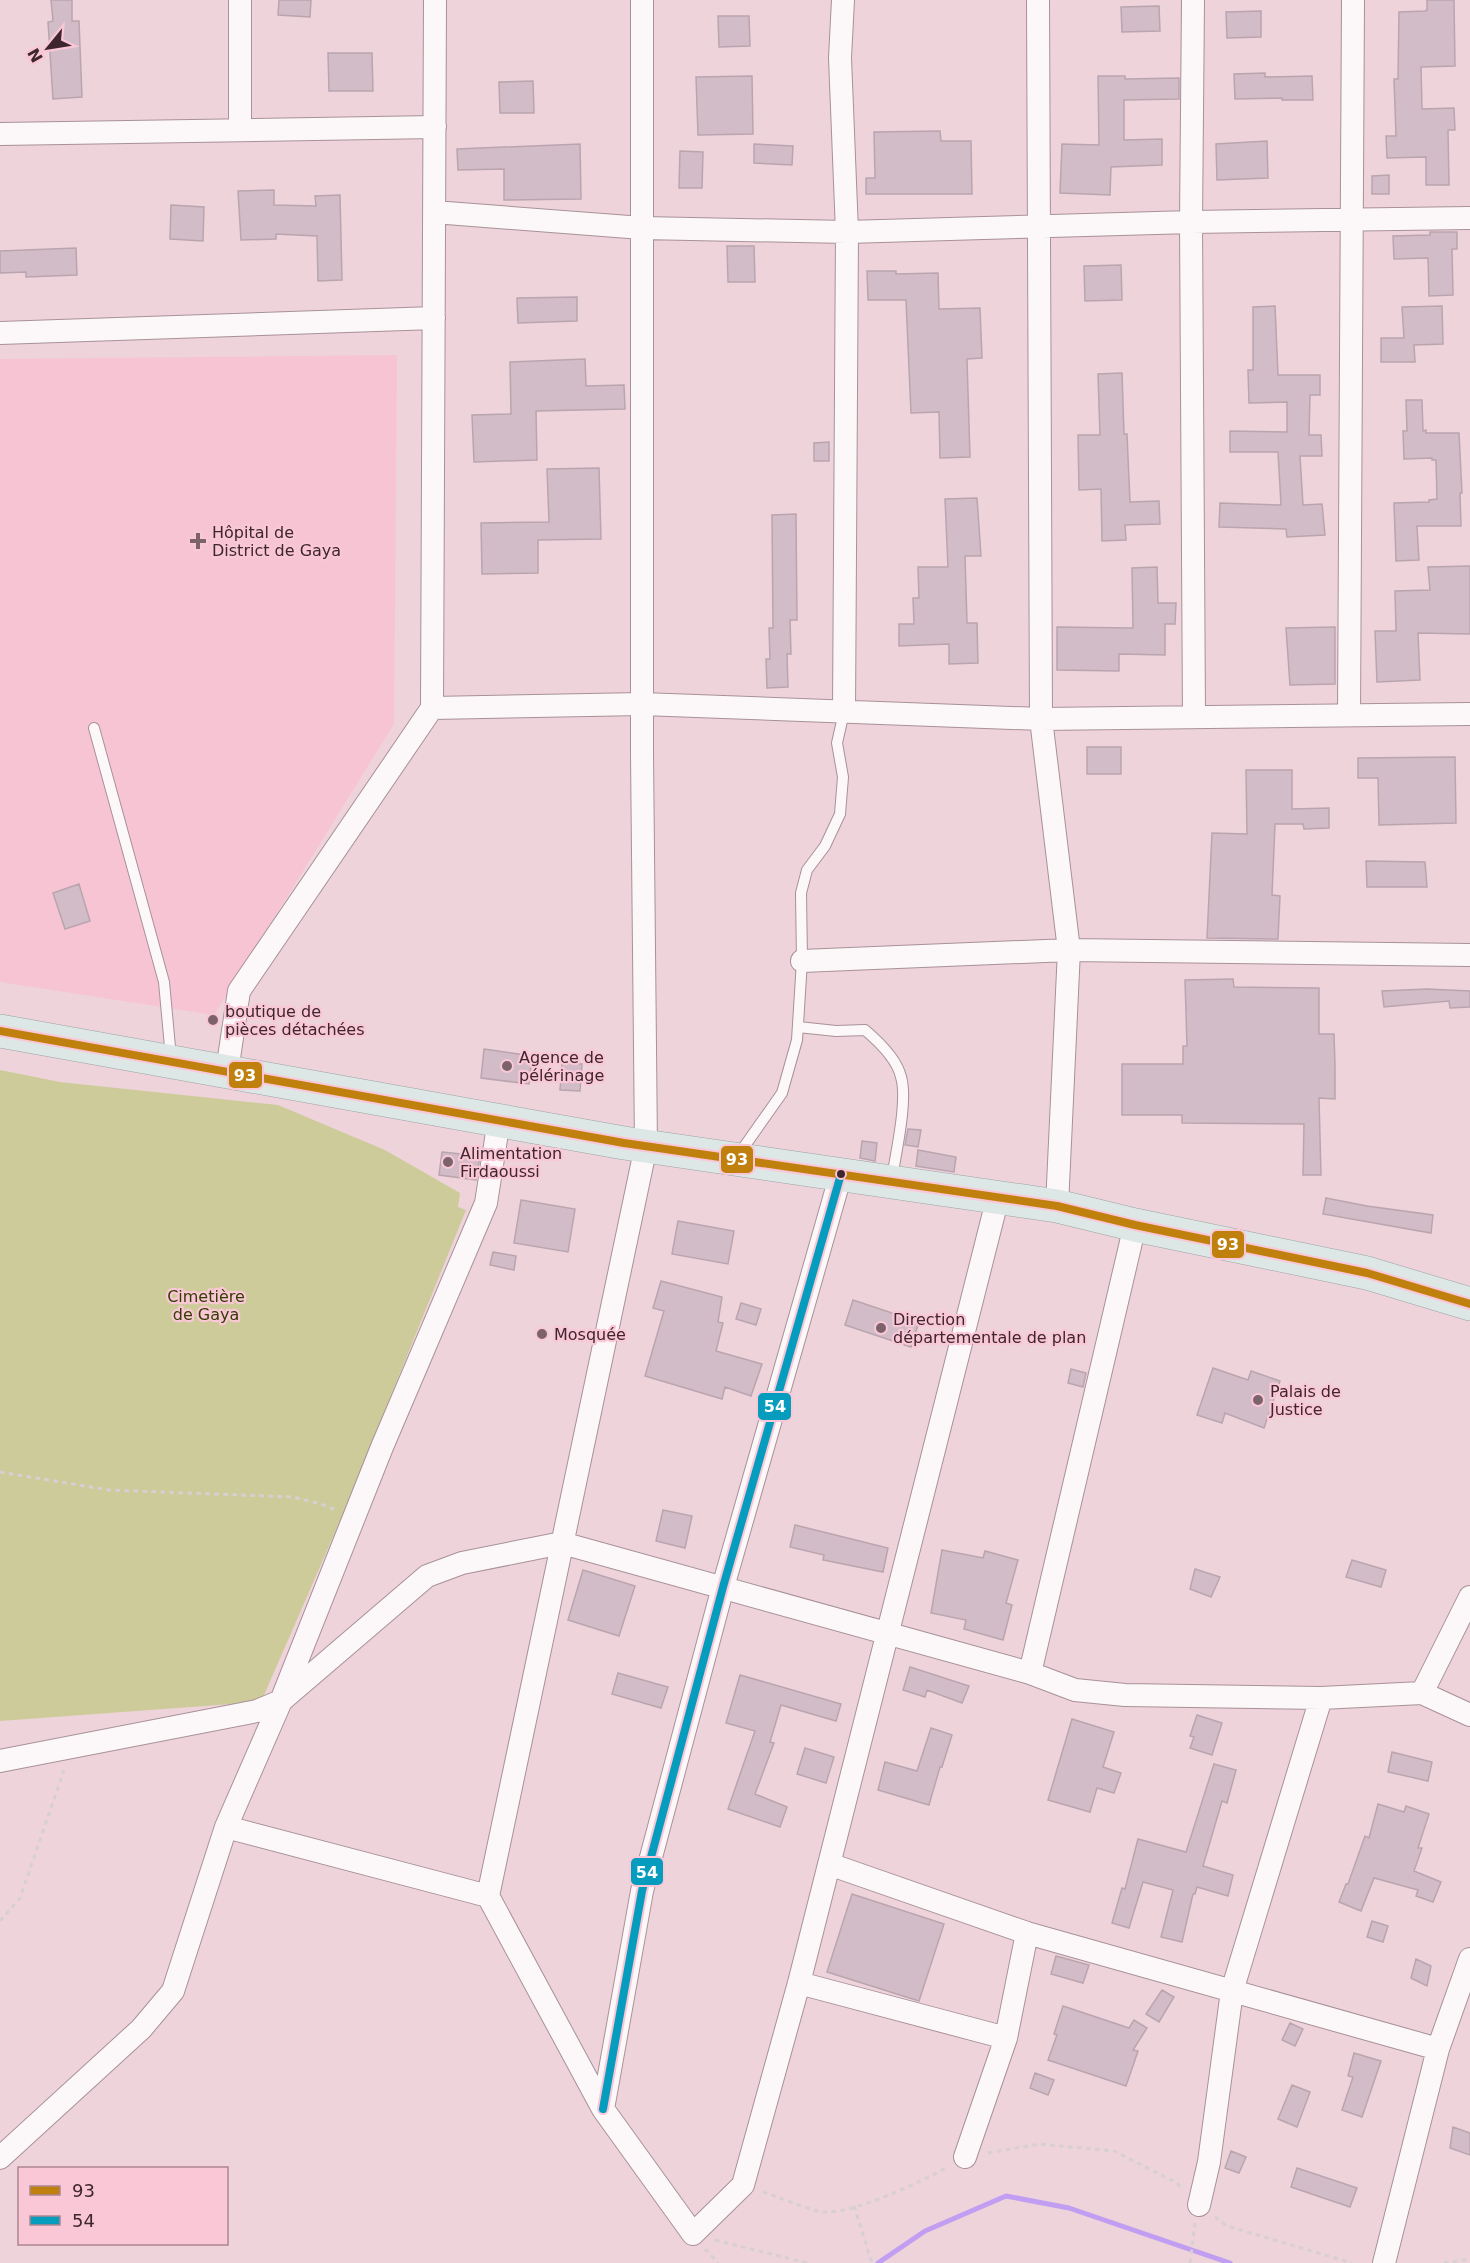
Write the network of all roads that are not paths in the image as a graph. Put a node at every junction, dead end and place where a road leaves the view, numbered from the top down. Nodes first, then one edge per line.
1 (435, 0) edge
2 (642, 0) edge
3 (843, 0) edge
4 (1038, 0) edge
5 (1192, 0) edge
6 (1353, 0) edge
7 (237, 4) edge
8 (435, 127) junction
9 (240, 130) junction
10 (0, 134) edge
11 (434, 212) junction
12 (1470, 218) edge
13 (1350, 219) junction
14 (1191, 222) junction
15 (1040, 225) junction
16 (642, 228) junction
17 (847, 232) junction
18 (434, 318) junction
19 (0, 333) edge
20 (642, 704) junction
21 (432, 708) junction
22 (844, 711) junction
23 (1470, 714) edge
24 (1349, 715) junction
25 (1194, 717) junction
26 (1041, 719) junction
27 (94, 728) dead end
28 (1069, 950) junction
29 (1470, 955) edge
30 (802, 961) junction
31 (798, 1027) junction
32 (0, 1032) edge
33 (171, 1061) junction
34 (227, 1071) junction
35 (499, 1120) junction
36 (646, 1146) junction
37 (735, 1159) junction
38 (841, 1174) junction
39 (892, 1182) junction
40 (998, 1197) junction
41 (1057, 1206) junction
42 (1135, 1225) junction
43 (1470, 1304) edge
44 (562, 1543) junction
45 (723, 1587) junction
46 (1470, 1597) edge
47 (888, 1634) junction
48 (1030, 1673) junction
49 (1422, 1693) junction
50 (1321, 1698) junction
51 (281, 1701) junction
52 (1470, 1715) edge
53 (0, 1761) edge
54 (226, 1827) junction
55 (829, 1864) junction
56 (488, 1896) junction
57 (1027, 1933) junction
58 (1470, 1959) edge
59 (799, 1983) junction
60 (1232, 1990) junction
61 (1006, 2038) junction
62 (1438, 2049) junction
63 (603, 2109) junction
64 (965, 2157) road end
65 (0, 2158) edge
66 (1199, 2205) road end
67 (1384, 2263) edge

1 - 8 street
2 - 16 street
3 - 17 street
4 - 15 street
5 - 14 street
6 - 13 street
7 - 9 street
8 - 9 street
8 - 11 street
9 - 10 street
11 - 16 street
11 - 18 street
12 - 13 street
13 - 14 street
13 - 24 street
14 - 15 street
14 - 25 street
15 - 17 street
15 - 26 street
16 - 17 street
16 - 20 street
17 - 22 street
18 - 19 street
18 - 21 street
20 - 21 street
20 - 22 street
20 - 36 street
21 - 34 street
22 - 26 street
22 - 30 lane
23 - 24 street
24 - 25 street
25 - 26 street
26 - 28 street
27 - 33 lane
28 - 29 street
28 - 30 street
28 - 41 street
30 - 31 lane
31 - 37 lane
31 - 39 lane
32 - 33 main road
33 - 34 main road
34 - 35 main road
35 - 36 main road
35 - 51 street
36 - 37 main road
36 - 44 street
37 - 38 main road
38 - 39 main road
38 - 45 street
39 - 40 main road
40 - 41 main road
40 - 47 street
41 - 42 main road
42 - 43 main road
42 - 48 street
44 - 45 street
44 - 51 street
44 - 56 street
45 - 47 street
45 - 63 street
46 - 49 street
47 - 48 street
47 - 55 street
48 - 50 street
49 - 50 street
49 - 52 street
50 - 60 street
51 - 53 street
51 - 54 street
54 - 56 street
54 - 65 street
55 - 57 street
55 - 59 street
56 - 63 street
57 - 60 street
57 - 61 street
58 - 62 street
59 - 61 street
59 - 63 street
60 - 62 street
60 - 66 street
61 - 64 street
62 - 67 street

